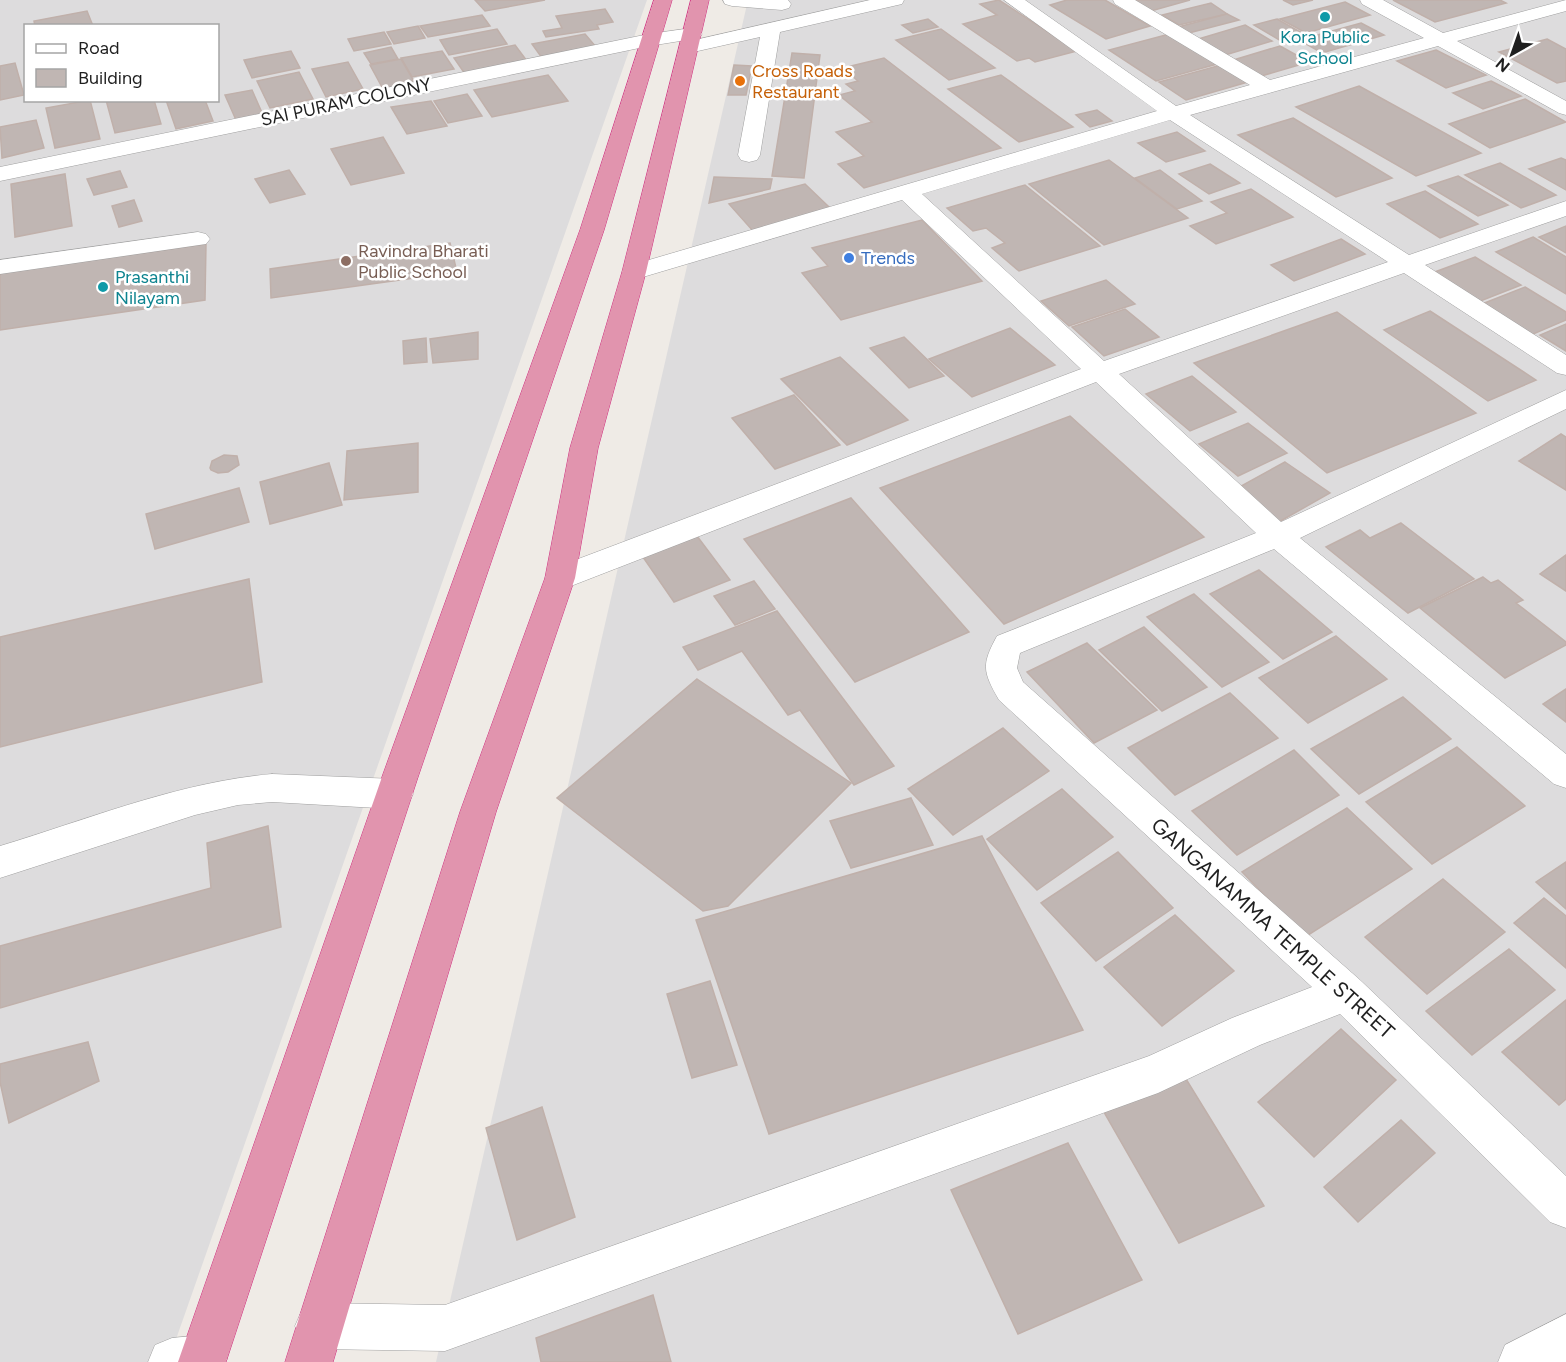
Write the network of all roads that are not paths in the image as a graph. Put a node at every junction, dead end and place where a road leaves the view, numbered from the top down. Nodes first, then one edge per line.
1 (663, 0) edge
2 (895, 0) edge
3 (1013, 0) edge
4 (1122, 0) edge
5 (1369, 0) edge
6 (791, 2) edge
7 (864, 3) edge
8 (1566, 5) edge
9 (707, 20) edge
10 (771, 28) junction
11 (1440, 39) junction
12 (649, 40) junction
13 (1267, 87) junction
14 (1566, 109) edge
15 (1173, 113) junction
16 (749, 155) dead end
17 (0, 174) edge
18 (906, 192) junction
19 (1566, 208) edge
20 (198, 239) dead end
21 (1404, 264) junction
22 (0, 267) edge
23 (634, 272) junction
24 (1566, 367) edge
25 (1098, 372) junction
26 (1566, 398) edge
27 (1278, 536) junction
28 (560, 578) junction
29 (1566, 774) edge
30 (395, 794) junction
31 (0, 862) edge
32 (1346, 993) junction
33 (1566, 1206) edge
34 (1566, 1337) edge
35 (313, 1344) edge
36 (193, 1361) edge
37 (1522, 1362) edge

1 - 12 highway
2 - 7 street
3 - 15 street
4 - 13 street
5 - 11 street
6 - 9 street
7 - 10 street
8 - 11 street
9 - 10 street
9 - 12 street, SAI PURAM COLONY
9 - 23 highway
10 - 16 street
11 - 13 street
11 - 14 street
12 - 17 street, SAI PURAM COLONY
12 - 30 highway
13 - 15 street
15 - 18 street
15 - 21 street
18 - 23 street
18 - 25 street
19 - 21 street
20 - 22 street
21 - 24 street
21 - 25 street
23 - 28 highway
25 - 27 street
25 - 28 street
26 - 27 street
27 - 29 street
27 - 32 street, GANGANAMMA TEMPLE STREET
28 - 35 highway
30 - 31 street
30 - 36 highway
32 - 33 street, GANGANAMMA TEMPLE STREET
32 - 35 street
34 - 37 street

